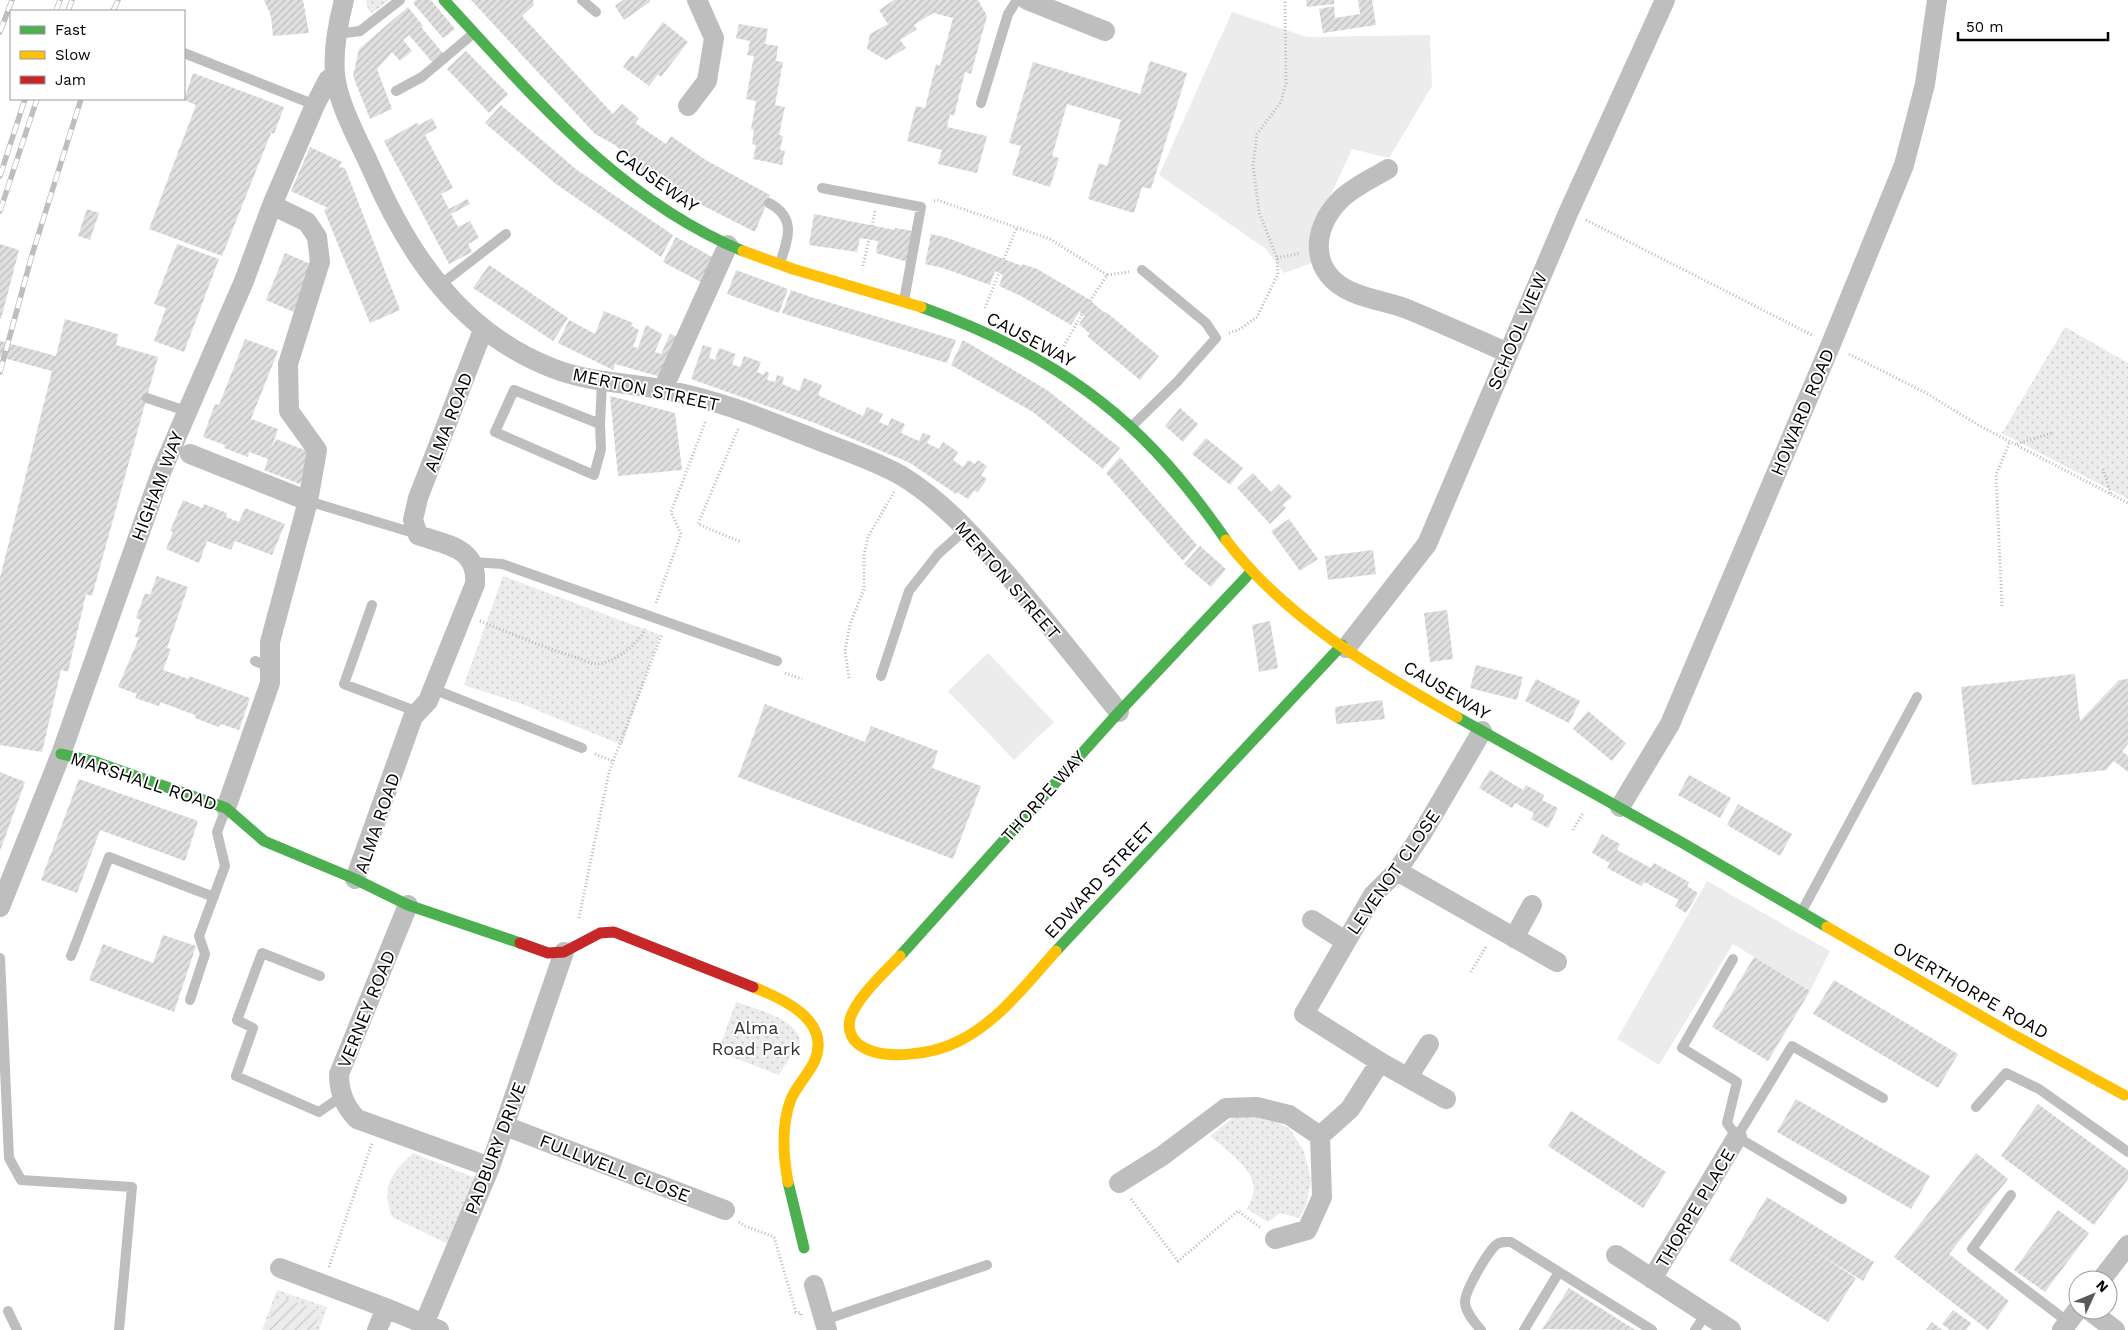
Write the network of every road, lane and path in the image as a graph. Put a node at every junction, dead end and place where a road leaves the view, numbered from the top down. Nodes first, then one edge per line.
1 (400, 0) edge
2 (444, 0) edge
3 (582, 0) edge
4 (697, 0) edge
5 (1017, 0) edge
6 (1027, 0) edge
7 (1285, 0) edge
8 (1665, 0) edge
9 (1937, 0) edge
10 (596, 12) dead end
11 (340, 13) edge
12 (1105, 31) dead end
13 (474, 32) junction
14 (185, 53) edge
15 (335, 75) junction
16 (396, 91) dead end
17 (982, 104) dead end
18 (315, 105) junction
19 (688, 106) dead end
20 (1388, 169) dead end
21 (822, 188) dead end
22 (769, 203) dead end
23 (272, 206) junction
24 (921, 207) junction
25 (1569, 211) junction
26 (1017, 227) junction
27 (506, 234) dead end
28 (728, 245) junction
29 (1004, 260) dead end
30 (780, 264) junction
31 (1142, 270) joint
32 (999, 273) dead end
33 (1107, 274) junction
34 (440, 285) junction
35 (904, 302) junction
36 (1090, 302) dead end
37 (1082, 314) dead end
38 (976, 329) junction
39 (483, 330) junction
40 (1216, 338) junction
41 (1831, 344) junction
42 (1508, 353) junction
43 (1052, 367) junction
44 (602, 382) junction
45 (664, 389) junction
46 (146, 398) dead end
47 (713, 402) junction
48 (186, 411) junction
49 (745, 412) junction
50 (600, 424) junction
51 (1131, 426) junction
52 (2052, 433) dead end
53 (2010, 441) junction
54 (2016, 444) junction
55 (190, 454) dead end
56 (2103, 469) dead end
57 (902, 477) junction
58 (2111, 494) junction
59 (308, 502) junction
60 (2128, 503) edge
61 (966, 529) junction
62 (418, 535) junction
63 (740, 542) dead end
64 (473, 562) junction
65 (1252, 572) junction
66 (372, 605) dead end
67 (2002, 606) dead end
68 (463, 614) junction
69 (651, 616) junction
70 (667, 623) junction
71 (1344, 646) junction
72 (777, 662) dead end
73 (881, 676) dead end
74 (849, 678) dead end
75 (433, 689) junction
76 (1917, 697) dead end
77 (418, 712) junction
78 (1119, 712) junction
79 (1482, 731) junction
80 (582, 748) joint
81 (62, 754) junction
82 (614, 761) junction
83 (1620, 807) junction
84 (226, 808) junction
85 (1396, 871) junction
86 (355, 879) junction
87 (214, 897) junction
88 (408, 905) junction
89 (1532, 905) dead end
90 (0, 907) edge
91 (1802, 911) junction
92 (1312, 920) dead end
93 (1505, 934) junction
94 (588, 939) junction
95 (1345, 941) junction
96 (564, 952) junction
97 (72, 956) dead end
98 (0, 958) edge
99 (1733, 959) dead end
100 (1557, 962) dead end
101 (1471, 972) dead end
102 (320, 976) dead end
103 (190, 1000) dead end
104 (849, 1030) joint
105 (1429, 1044) dead end
106 (1380, 1062) junction
107 (1408, 1078) junction
108 (2124, 1095) dead end
109 (342, 1096) junction
110 (1884, 1098) dead end
111 (1446, 1099) dead end
112 (1976, 1108) dead end
113 (378, 1126) junction
114 (505, 1126) junction
115 (1320, 1136) junction
116 (1737, 1138) junction
117 (2128, 1152) edge
118 (490, 1167) junction
119 (1119, 1183) joint
120 (2011, 1195) dead end
121 (1842, 1199) dead end
122 (725, 1210) joint
123 (1275, 1239) joint
124 (2128, 1245) edge
125 (804, 1248) dead end
126 (1616, 1255) dead end
127 (988, 1265) dead end
128 (280, 1268) dead end
129 (2109, 1270) edge
130 (1560, 1272) junction
131 (1652, 1279) junction
132 (323, 1284) junction
133 (814, 1286) dead end
134 (386, 1308) junction
135 (8, 1311) dead end
136 (2068, 1319) edge
137 (2102, 1320) edge
138 (803, 1322) dead end
139 (1701, 1322) edge
140 (826, 1325) edge
141 (432, 1327) edge
142 (18, 1330) edge
143 (119, 1330) edge
144 (377, 1330) edge
145 (1481, 1330) edge
146 (1524, 1330) edge
147 (1652, 1330) edge
148 (1732, 1330) edge
149 (2115, 1330) edge

1 - 11 lane
2 - 13 street, CAUSEWAY
3 - 10 lane
4 - 19 street
5 - 17 lane
6 - 12 street
7 - 40 path
8 - 25 street, SCHOOL VIEW
9 - 41 street, HOWARD ROAD
11 - 15 street, MERTON STREET
13 - 16 lane
13 - 28 street, CAUSEWAY
14 - 18 lane
15 - 18 street, HIGHAM WAY
15 - 34 street, MERTON STREET
18 - 23 street, HIGHAM WAY
20 - 42 street
21 - 24 lane
22 - 30 lane
23 - 48 street, HIGHAM WAY
23 - 59 street, MARSHALL ROAD
24 - 26 path
24 - 35 lane
25 - 41 path
25 - 42 street, SCHOOL VIEW
26 - 29 path
26 - 33 path
27 - 34 lane
28 - 30 street, CAUSEWAY
28 - 45 street
30 - 35 street, CAUSEWAY
31 - 33 path
31 - 40 lane
32 - 38 path
33 - 36 path
34 - 39 street, MERTON STREET
35 - 38 street, CAUSEWAY
37 - 43 path
38 - 43 street, CAUSEWAY
39 - 44 street, MERTON STREET
39 - 62 street, ALMA ROAD
40 - 51 lane
41 - 53 path
41 - 83 street, HOWARD ROAD
42 - 71 street, SCHOOL VIEW
43 - 51 street, CAUSEWAY
44 - 45 street, MERTON STREET
44 - 50 lane
45 - 47 street, MERTON STREET
46 - 48 lane
47 - 49 street, MERTON STREET
47 - 69 path
48 - 81 street, HIGHAM WAY
49 - 57 street, MERTON STREET
49 - 63 path
50 - 50 lane
51 - 65 street, CAUSEWAY
52 - 54 path
53 - 54 path
53 - 67 path
54 - 58 path
55 - 59 street
56 - 58 path
57 - 61 street, MERTON STREET
57 - 74 path
58 - 60 path
59 - 62 lane
59 - 84 street, MARSHALL ROAD
61 - 73 lane
61 - 78 street, MERTON STREET
62 - 64 street
64 - 68 street, ALMA ROAD
64 - 69 lane
65 - 71 street, CAUSEWAY
65 - 78 street, THORPE WAY
66 - 77 lane
68 - 69 path
68 - 75 street, ALMA ROAD
69 - 70 lane
70 - 72 lane
70 - 82 path
71 - 79 street, CAUSEWAY
71 - 104 street, EDWARD STREET
75 - 77 street, ALMA ROAD
75 - 80 lane
76 - 91 lane
77 - 86 street, ALMA ROAD
78 - 104 street, THORPE WAY
79 - 83 street, CAUSEWAY
79 - 85 street, LEVENOT CLOSE
80 - 82 path
81 - 84 street, MARSHALL ROAD
81 - 90 street, HIGHAM WAY
82 - 94 path
83 - 91 street, CAUSEWAY
84 - 86 street
84 - 87 lane, MARSHALL ROAD
85 - 93 street
85 - 95 street, LEVENOT CLOSE
86 - 88 street, ALMA ROAD
87 - 97 lane
87 - 103 lane, MARSHALL ROAD
88 - 96 street, ALMA ROAD
88 - 109 street, VERNEY ROAD
89 - 93 street
91 - 108 street, OVERTHORPE ROAD
92 - 95 street
93 - 100 street
93 - 101 path
94 - 96 street
94 - 125 street
95 - 106 street, LEVENOT CLOSE
96 - 114 street, PADBURY DRIVE
98 - 143 lane
99 - 116 lane
102 - 109 lane
105 - 107 street
106 - 107 street, LEVENOT CLOSE
106 - 115 street
107 - 111 street, LEVENOT CLOSE
109 - 113 street, VERNEY ROAD
110 - 116 lane, THORPE PLACE
112 - 117 lane
113 - 118 street, VERNEY ROAD
113 - 132 path
114 - 118 street, PADBURY DRIVE
114 - 122 street, FULLWELL CLOSE
115 - 119 street
115 - 123 street
116 - 121 lane, THORPE PLACE
116 - 131 street, THORPE PLACE
118 - 141 street, PADBURY DRIVE
119 - 123 path
120 - 136 lane
122 - 138 path
124 - 129 street
126 - 131 street
127 - 140 lane
128 - 132 street
130 - 145 lane
130 - 146 lane
130 - 147 lane
131 - 139 street
132 - 134 street
133 - 140 street
134 - 141 street
134 - 144 street
135 - 142 lane
137 - 149 street
139 - 148 street

